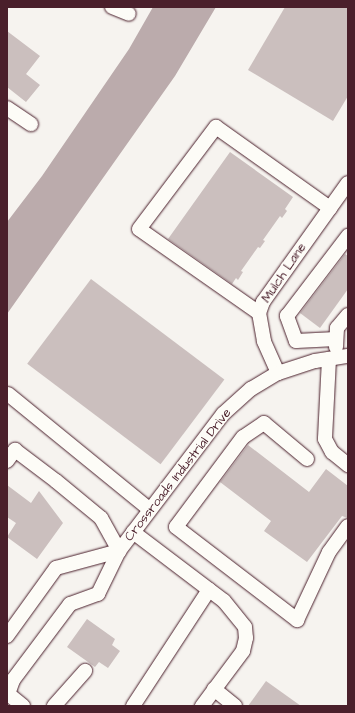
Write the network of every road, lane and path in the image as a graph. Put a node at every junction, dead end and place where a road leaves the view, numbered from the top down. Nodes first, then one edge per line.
1 (112, 7) edge
2 (128, 14) dead end
3 (7, 108) edge
4 (31, 124) dead end
5 (348, 183) edge
6 (330, 208) junction
7 (348, 236) edge
8 (259, 313) junction
9 (348, 315) edge
10 (336, 339) junction
11 (338, 358) edge
12 (278, 373) junction
13 (8, 394) dead end
14 (307, 459) dead end
15 (7, 461) edge
16 (348, 465) edge
17 (150, 510) junction
18 (348, 526) edge
19 (133, 532) junction
20 (119, 551) junction
21 (209, 590) junction
22 (11, 621) edge
23 (7, 636) edge
24 (85, 671) dead end
25 (214, 689) junction
26 (23, 706) edge
27 (54, 706) edge
28 (133, 706) edge
29 (202, 706) edge
30 (235, 706) edge

1 - 2 street
3 - 4 street
5 - 6 street, Mulch Lane
6 - 8 street, Mulch Lane
6 - 8 street
7 - 10 street
8 - 12 street, Mulch Lane
9 - 10 street
10 - 11 street
11 - 12 street, Crossroads Industrial Drive
11 - 16 street
12 - 17 street, Crossroads Industrial Drive
13 - 17 street
14 - 18 street
15 - 20 street
17 - 19 street, Crossroads Industrial Drive
19 - 20 street, Crossroads Industrial Drive
19 - 21 street
20 - 22 street
20 - 26 street, Crossroads Industrial Drive
21 - 25 street
21 - 28 street
22 - 23 street
24 - 27 street
25 - 29 street
25 - 30 street

